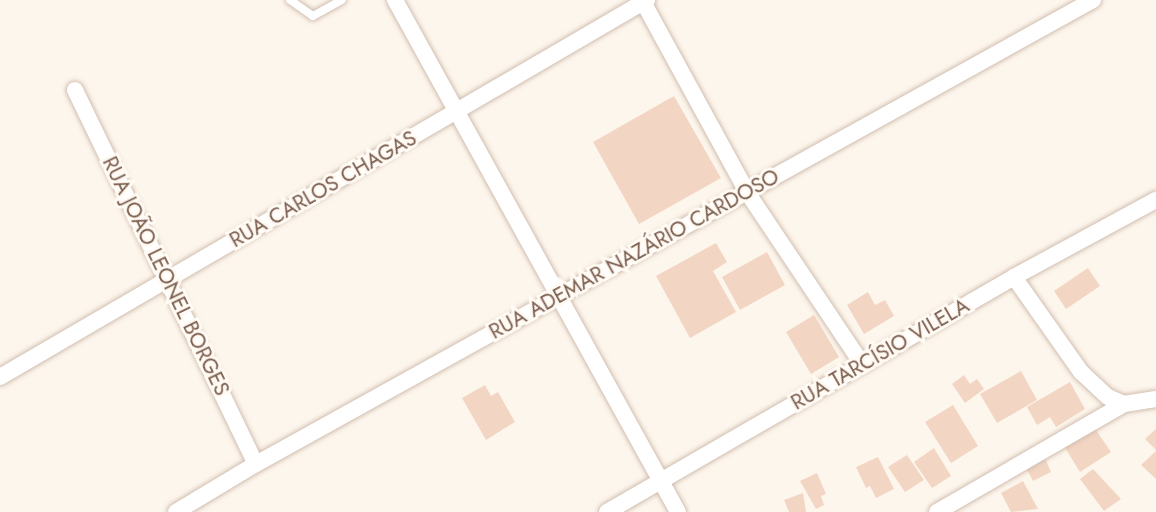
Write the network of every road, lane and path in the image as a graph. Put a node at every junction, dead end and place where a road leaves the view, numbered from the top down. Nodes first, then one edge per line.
1 (290, 0) edge
2 (342, 0) edge
3 (395, 0) edge
4 (1093, 0) edge
5 (644, 1) edge
6 (75, 90) dead end
7 (457, 111) junction
8 (747, 192) junction
9 (1156, 200) edge
10 (1014, 277) junction
11 (170, 279) junction
12 (559, 296) junction
13 (862, 364) junction
14 (0, 378) edge
15 (1156, 399) edge
16 (1124, 404) junction
17 (256, 464) junction
18 (661, 481) junction
19 (176, 512) edge
20 (607, 512) edge
21 (678, 512) edge
22 (937, 512) edge

1 - 2 lane
3 - 7 street
4 - 8 street, RUA ADEMAR NAZÁRIO CARDOSO
5 - 7 street, RUA CARLOS CHAGAS
5 - 8 street
6 - 11 street, RUA JOÃO LEONEL BORGES
7 - 11 street, RUA CARLOS CHAGAS
7 - 12 street
8 - 12 street, RUA ADEMAR NAZÁRIO CARDOSO
8 - 13 street
9 - 10 street, RUA TARCÍSIO VILELA
10 - 13 street, RUA TARCÍSIO VILELA
10 - 16 street
11 - 14 street, RUA CARLOS CHAGAS
11 - 17 street, RUA JOÃO LEONEL BORGES
12 - 17 street, RUA ADEMAR NAZÁRIO CARDOSO
12 - 18 street
13 - 18 street, RUA TARCÍSIO VILELA
15 - 16 street
16 - 22 street
17 - 19 street, RUA ADEMAR NAZÁRIO CARDOSO
18 - 20 street, RUA TARCÍSIO VILELA
18 - 21 street

